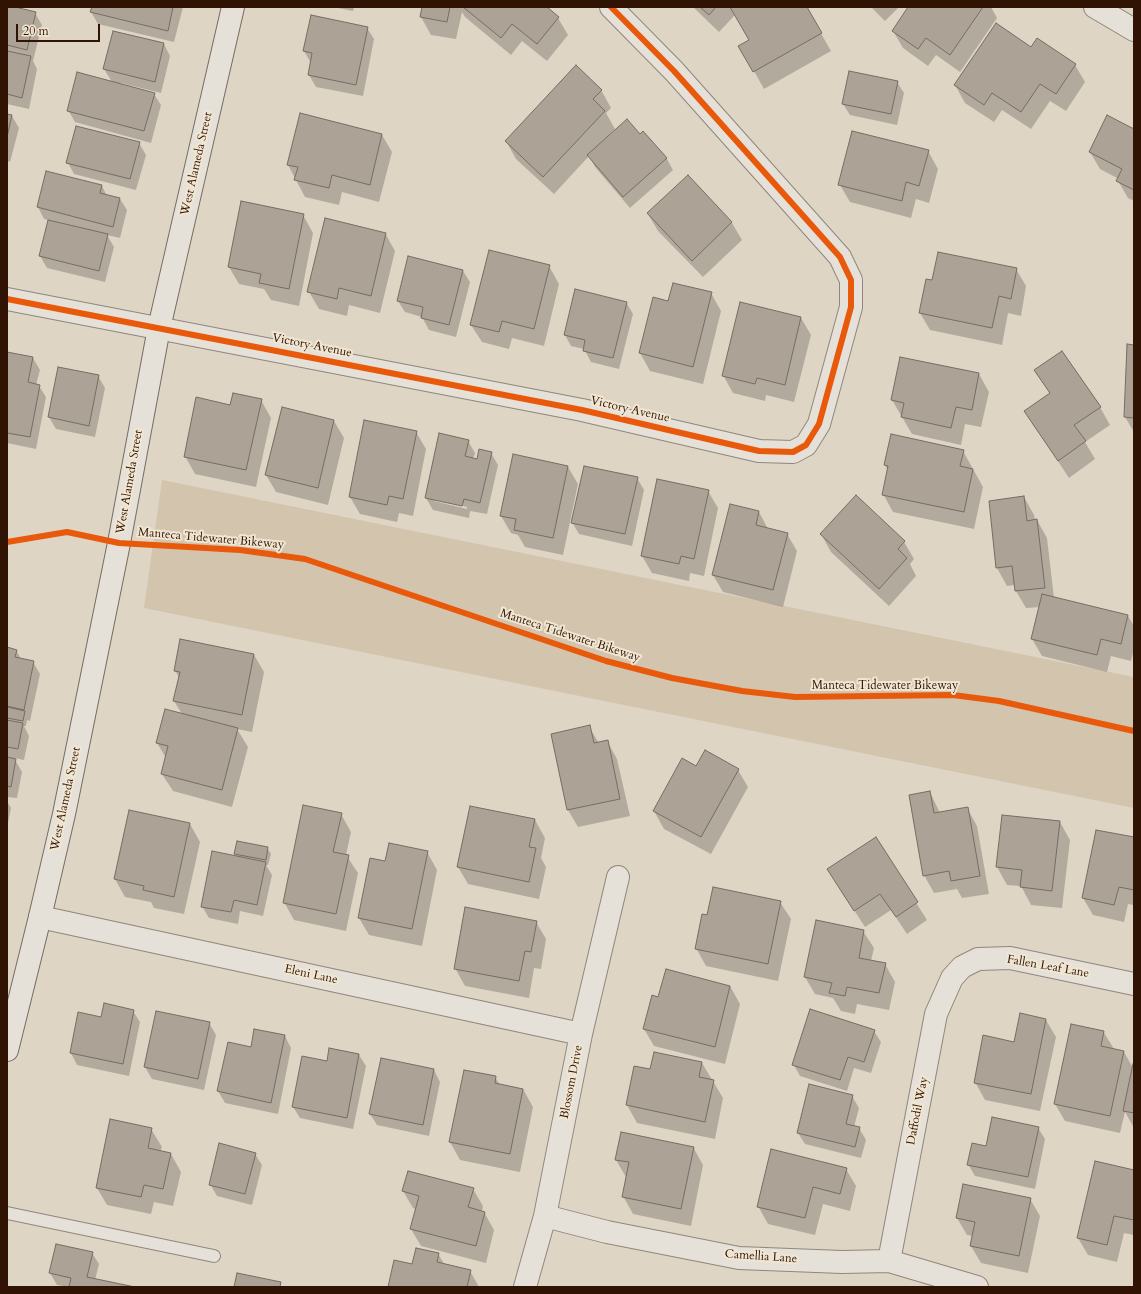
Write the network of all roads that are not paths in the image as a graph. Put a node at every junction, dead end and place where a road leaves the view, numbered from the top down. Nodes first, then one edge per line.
1 (233, 7) edge
2 (611, 7) edge
3 (1095, 7) edge
4 (1134, 30) edge
5 (7, 299) edge
6 (159, 328) junction
7 (618, 877) dead end
8 (40, 917) junction
9 (962, 967) joint
10 (1134, 984) edge
11 (581, 1034) junction
12 (7, 1050) edge
13 (7, 1213) edge
14 (544, 1216) junction
15 (214, 1256) dead end
16 (889, 1261) junction
17 (525, 1287) edge
18 (977, 1287) edge

1 - 6 street, West Alameda Street
2 - 6 street, Victory Avenue
3 - 4 street
5 - 6 street, Victory Avenue
6 - 8 street, West Alameda Street
7 - 11 street, Blossom Drive
8 - 11 street, Eleni Lane
8 - 12 street, West Alameda Street
9 - 10 street, Fallen Leaf Lane
9 - 16 street, Daffodil Way
11 - 14 street, Blossom Drive
13 - 15 lane
14 - 16 street, Camellia Lane
14 - 17 street, Blossom Drive
16 - 18 street, Camellia Lane

